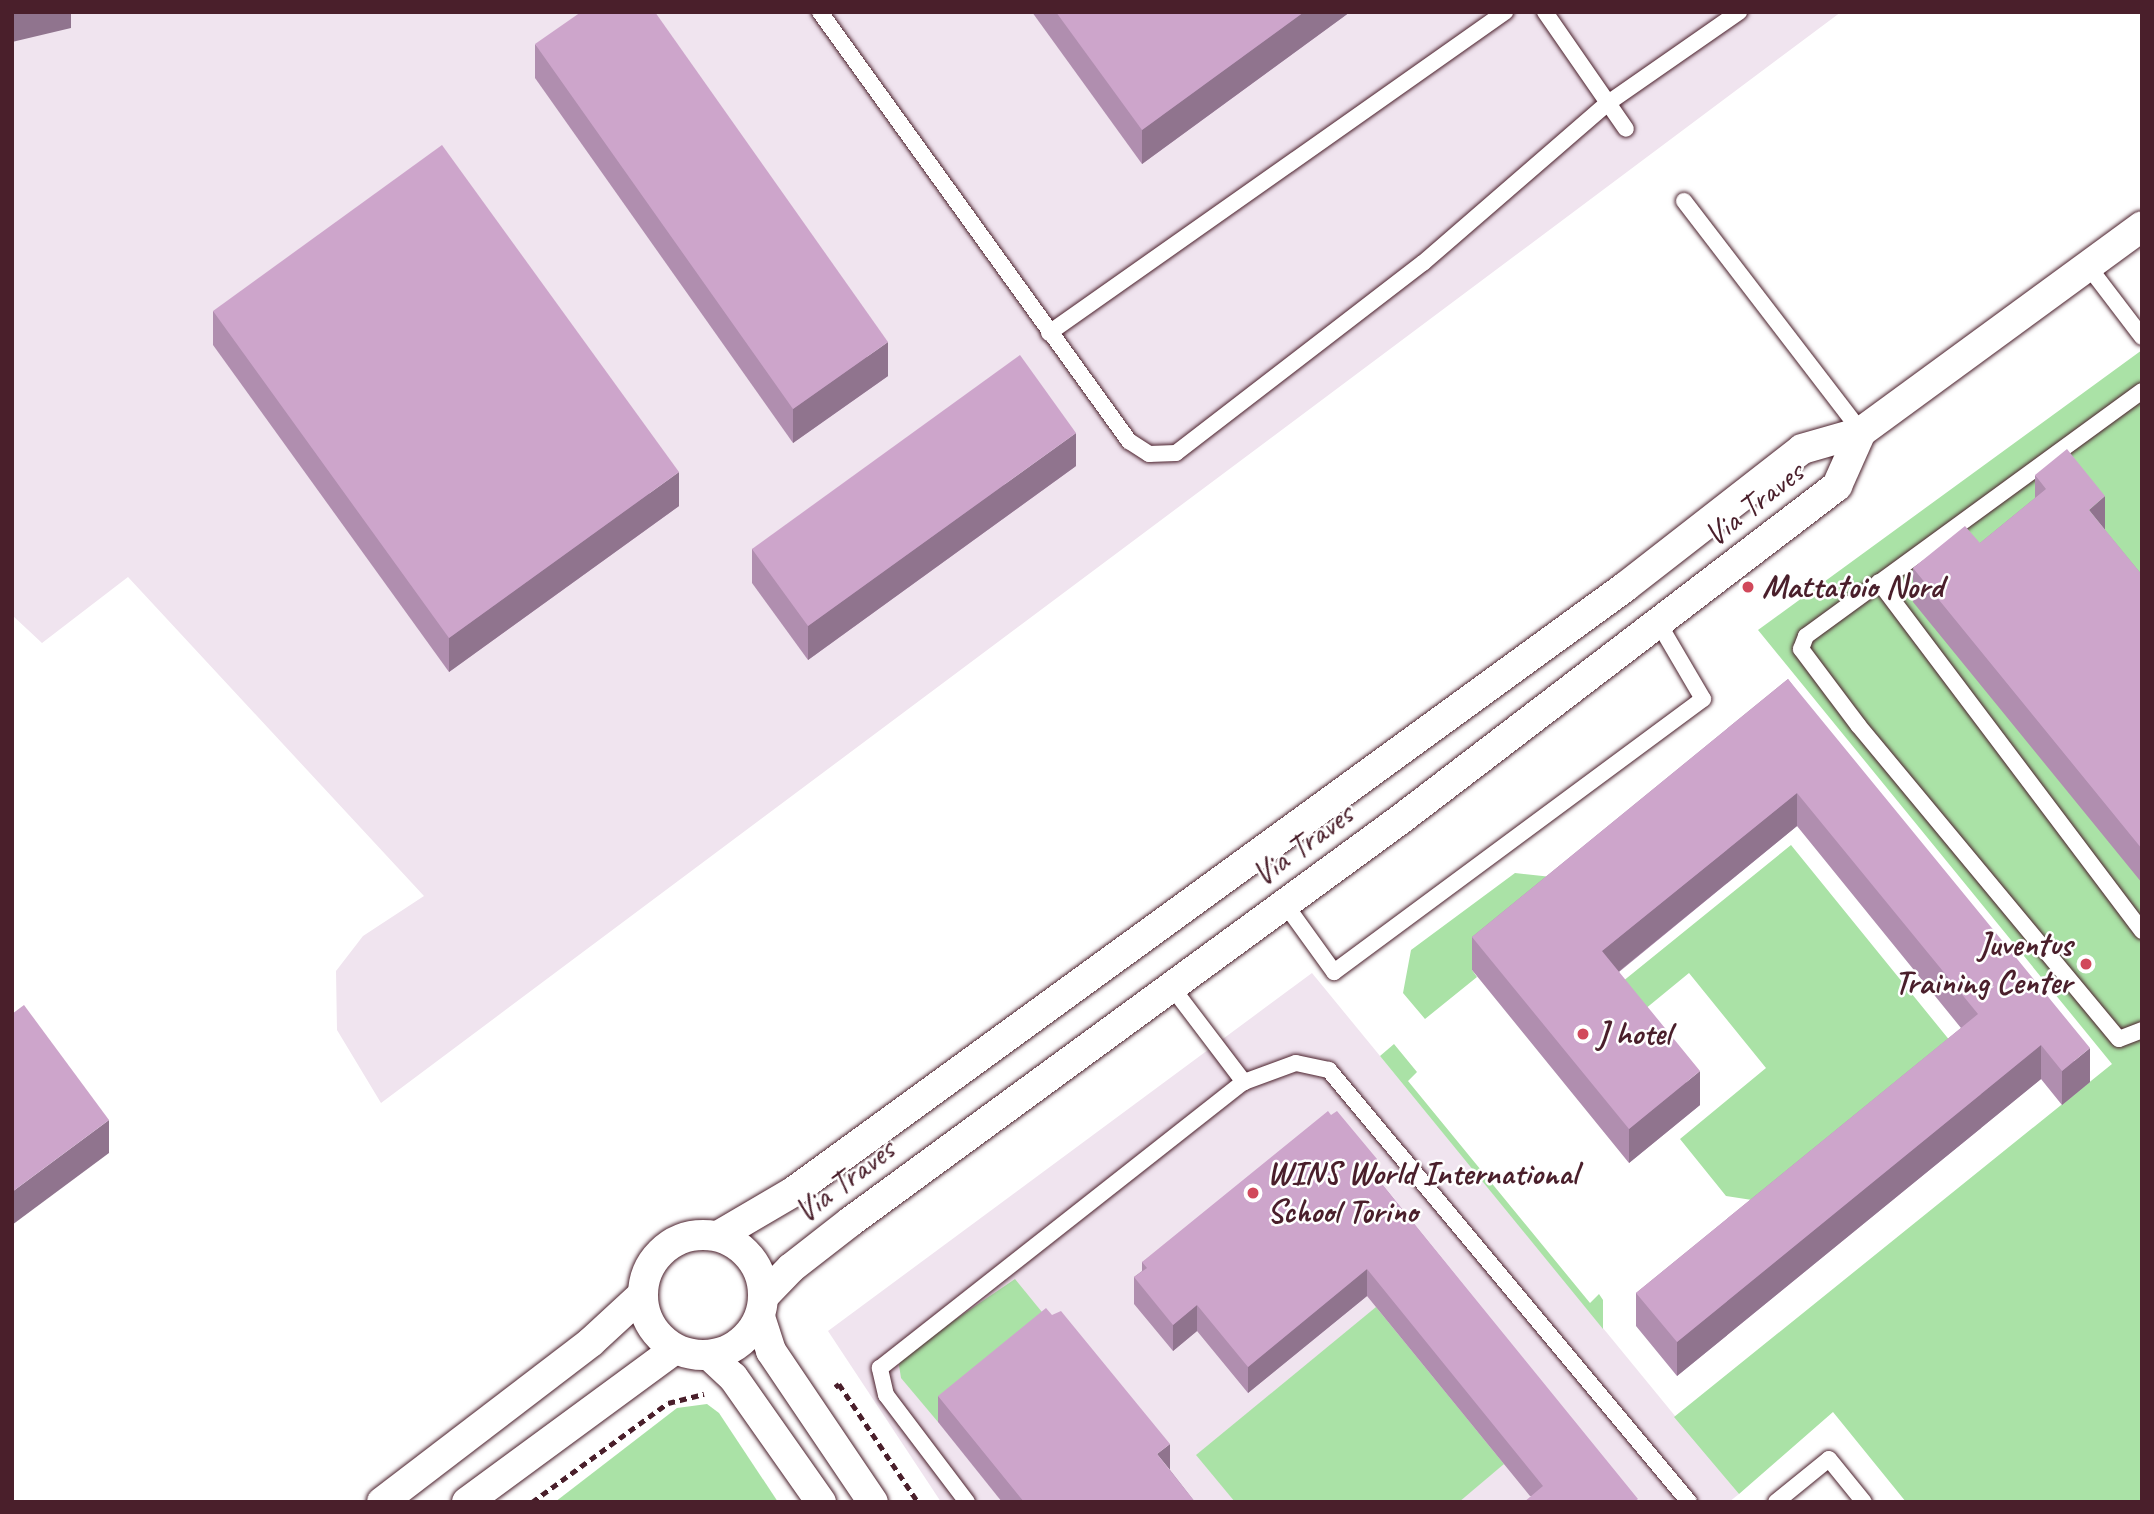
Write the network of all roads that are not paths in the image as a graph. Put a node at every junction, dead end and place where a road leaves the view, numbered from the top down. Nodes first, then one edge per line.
1 (820, 12) edge
2 (1505, 12) edge
3 (1545, 12) edge
4 (1739, 12) edge
5 (1608, 103) junction
6 (1626, 129) dead end
7 (1684, 201) dead end
8 (2142, 226) edge
9 (2088, 266) junction
10 (1049, 333) junction
11 (2142, 337) edge
12 (2142, 391) edge
13 (1861, 432) junction
14 (1879, 582) junction
15 (1659, 624) junction
16 (1285, 904) junction
17 (2142, 932) edge
18 (1171, 986) junction
19 (2142, 1030) edge
20 (1244, 1082) junction
21 (719, 1236) junction
22 (642, 1295) junction
23 (761, 1307) junction
24 (676, 1349) junction
25 (709, 1355) junction
26 (382, 1502) edge
27 (467, 1502) edge
28 (821, 1502) edge
29 (873, 1502) edge
30 (967, 1502) edge
31 (1689, 1502) edge
32 (1776, 1502) edge
33 (1864, 1502) edge

1 - 10 lane
2 - 10 lane
3 - 5 lane
4 - 5 lane
5 - 6 lane
5 - 10 lane
7 - 13 lane
8 - 9 street, Via Traves
9 - 11 lane
9 - 13 street, Via Traves
12 - 14 lane
13 - 15 street, Via Traves
13 - 21 street, Via Traves
14 - 17 lane
14 - 19 lane
15 - 16 street, Via Traves
15 - 16 lane
16 - 18 street, Via Traves
18 - 20 lane
18 - 23 street, Via Traves
20 - 30 lane
20 - 31 lane
21 - 22 street
21 - 23 street
22 - 24 street
22 - 26 street
23 - 25 street
23 - 29 street
24 - 25 street
24 - 27 street
25 - 28 street
32 - 33 lane

